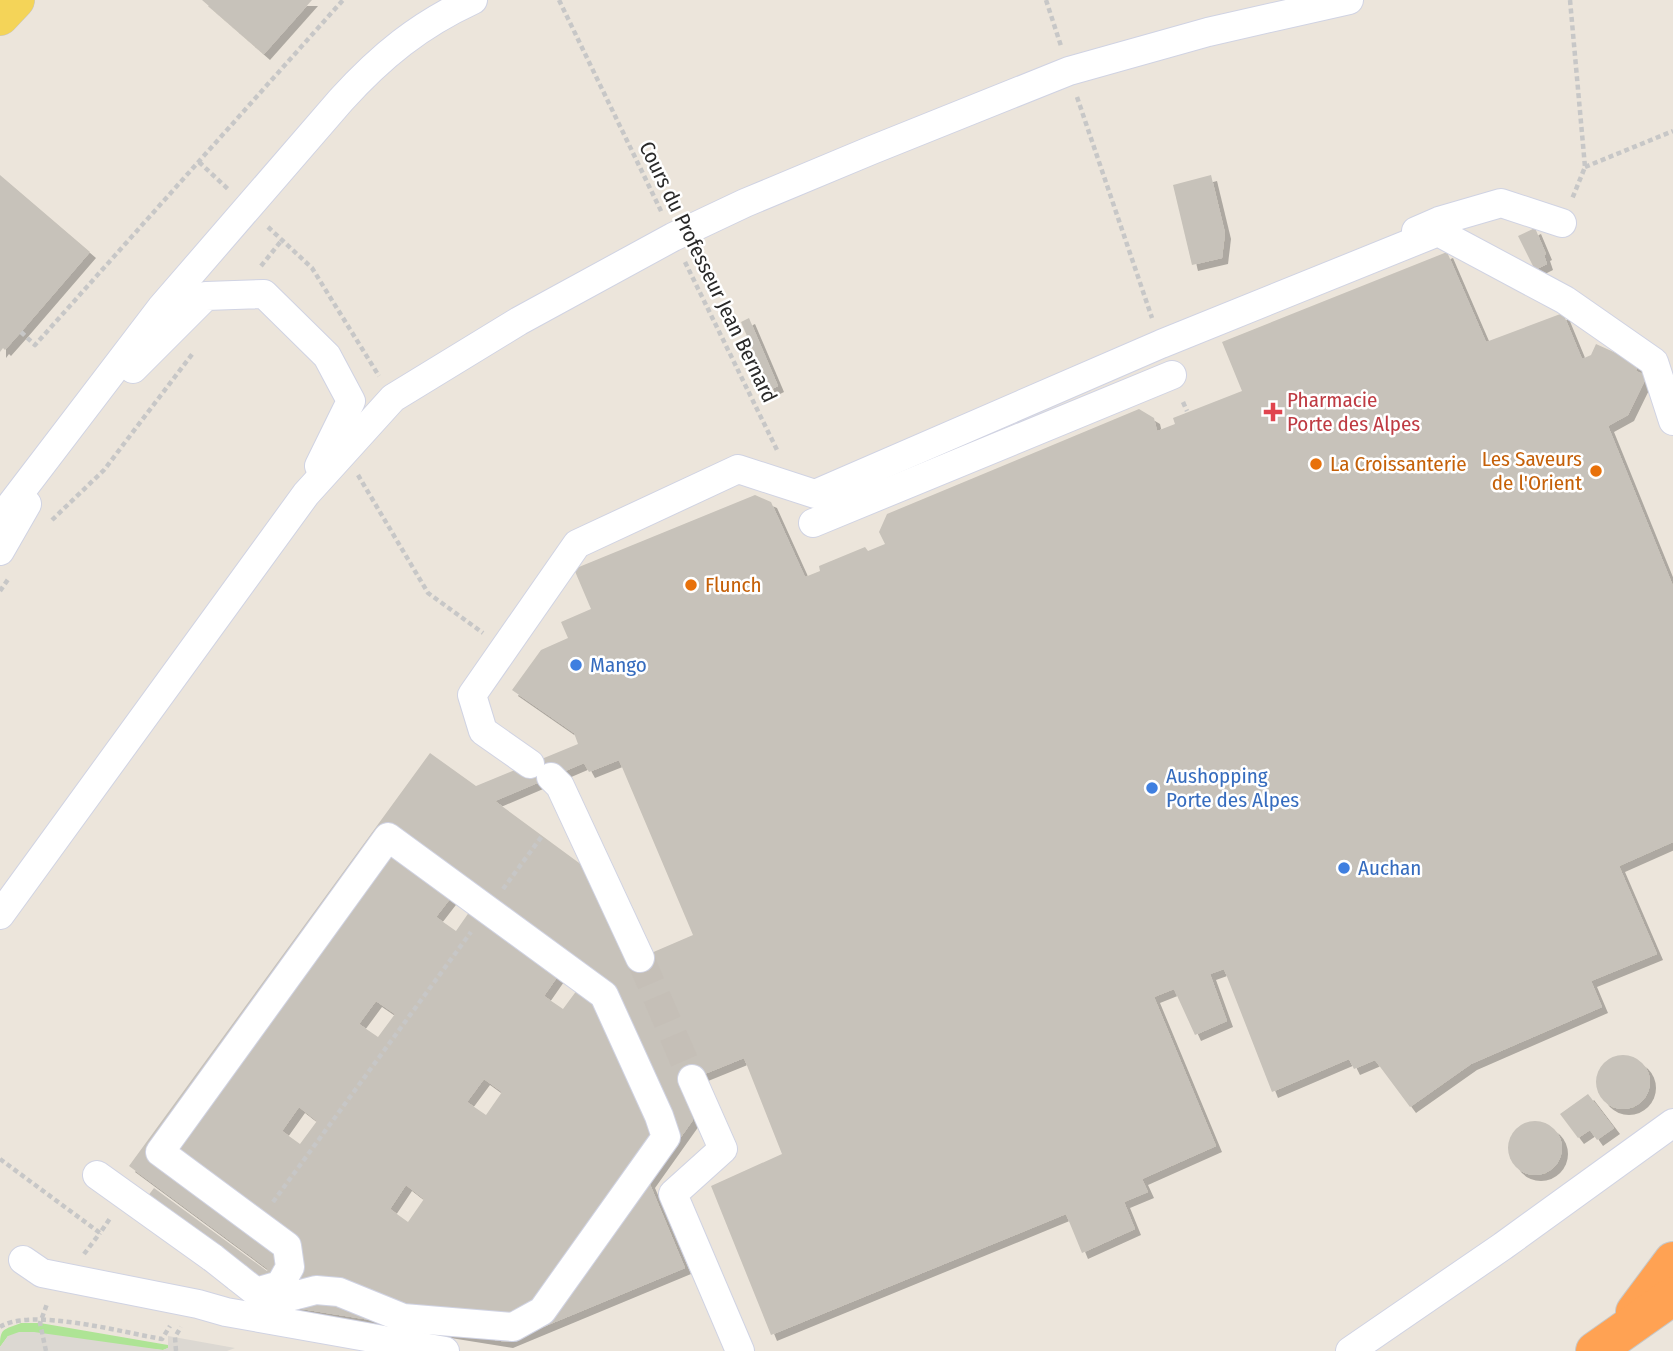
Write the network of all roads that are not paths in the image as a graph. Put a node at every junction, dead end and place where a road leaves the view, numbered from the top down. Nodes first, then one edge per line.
1 (16, 0) edge
2 (473, 0) edge
3 (1349, 0) edge
4 (0, 17) edge
5 (1563, 223) road end
6 (1161, 344) junction
7 (1172, 375) road end
8 (1673, 421) edge
9 (60, 443) junction
10 (306, 494) junction
11 (0, 519) edge
12 (813, 523) dead end
13 (7, 561) edge
14 (0, 915) edge
15 (640, 958) tunnel mouth
16 (692, 1079) tunnel mouth
17 (1673, 1123) edge
18 (97, 1175) dead end
19 (23, 1260) dead end
20 (1673, 1261) edge
21 (246, 1284) junction
22 (1673, 1296) edge
23 (1606, 1344) edge
24 (444, 1351) edge
25 (740, 1351) edge
26 (1350, 1351) edge

1 - 4 main road
2 - 9 lane
3 - 10 lane
5 - 6 lane
6 - 8 lane
6 - 15 lane
7 - 12 lane
9 - 10 lane
9 - 11 lane
9 - 13 lane
10 - 14 lane
16 - 25 lane
17 - 26 lane
18 - 21 lane, bridge
19 - 24 lane
20 - 23 highway
21 - 21 lane
22 - 23 highway

